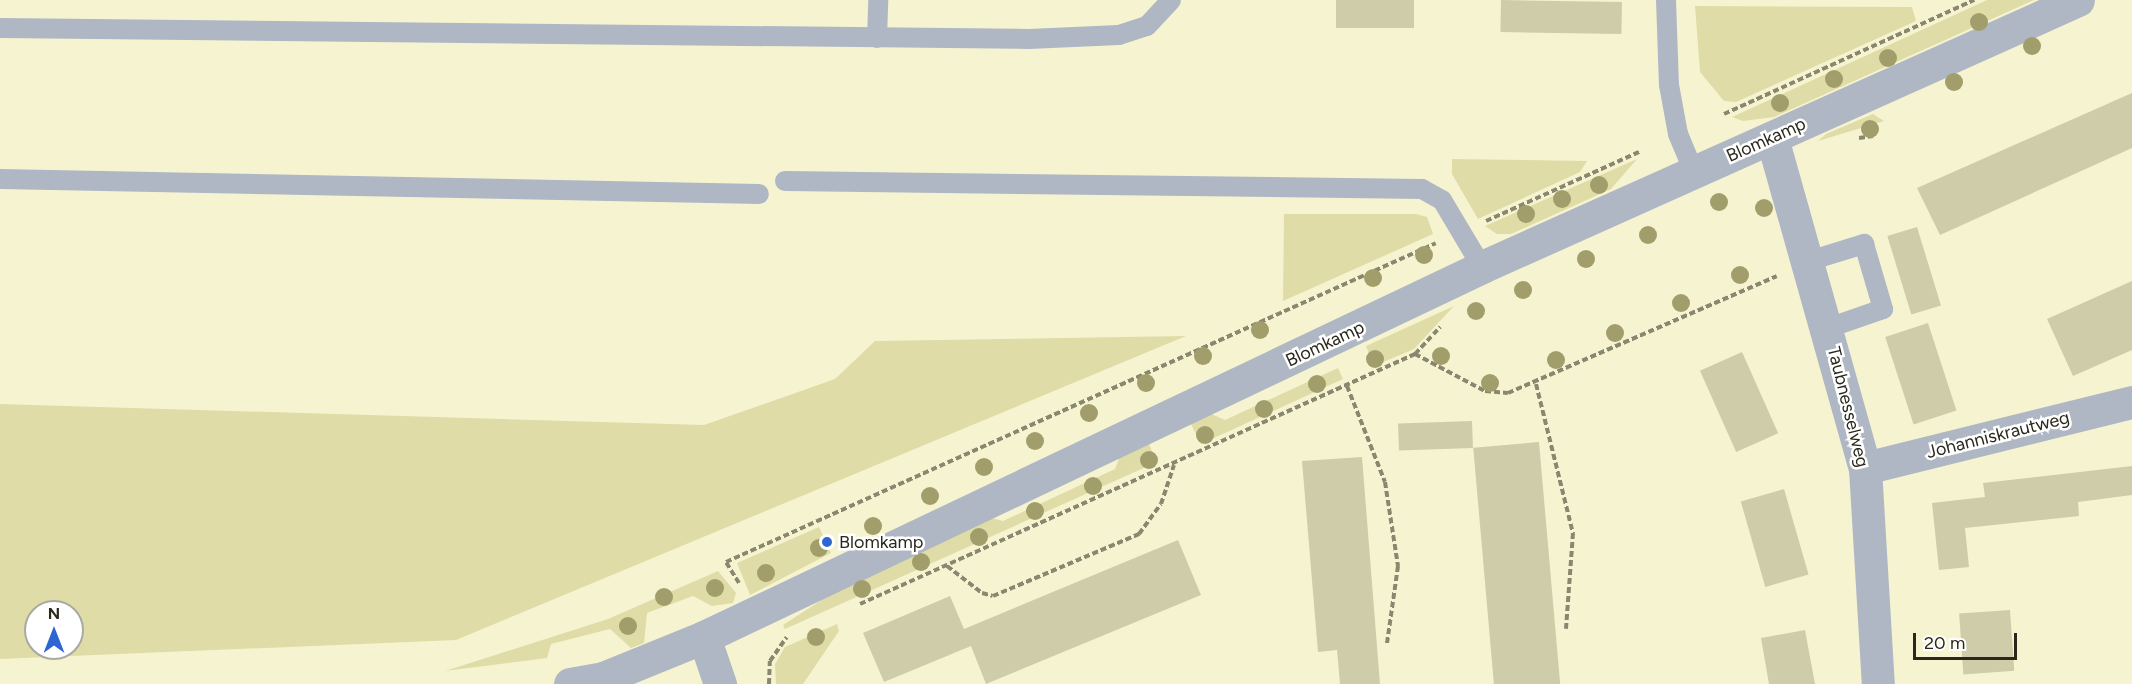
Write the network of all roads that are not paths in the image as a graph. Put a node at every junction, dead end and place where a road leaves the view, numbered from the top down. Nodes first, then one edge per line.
1 (878, 0) edge
2 (1171, 0) edge
3 (1666, 0) edge
4 (2078, 0) edge
5 (0, 28) edge
6 (878, 38) junction
7 (1772, 138) junction
8 (1694, 172) junction
9 (0, 180) edge
10 (785, 181) dead end
11 (759, 194) dead end
12 (1799, 266) junction
13 (1482, 267) junction
14 (1828, 328) junction
15 (2132, 402) edge
16 (1865, 468) junction
17 (704, 637) junction
18 (570, 684) edge
19 (720, 684) edge
20 (1878, 684) edge

1 - 6 lane
2 - 6 lane
3 - 8 lane
4 - 7 street, Blomkamp
5 - 6 lane
7 - 8 street, Blomkamp
7 - 12 street, Taubnesselweg
8 - 13 street, Blomkamp
9 - 11 lane
10 - 13 lane
12 - 14 street, Taubnesselweg
12 - 14 lane
13 - 17 street, Blomkamp
14 - 16 street, Taubnesselweg
15 - 16 street, Johanniskrautweg
16 - 20 street, Taubnesselweg
17 - 18 street, Blomkamp
17 - 19 street

